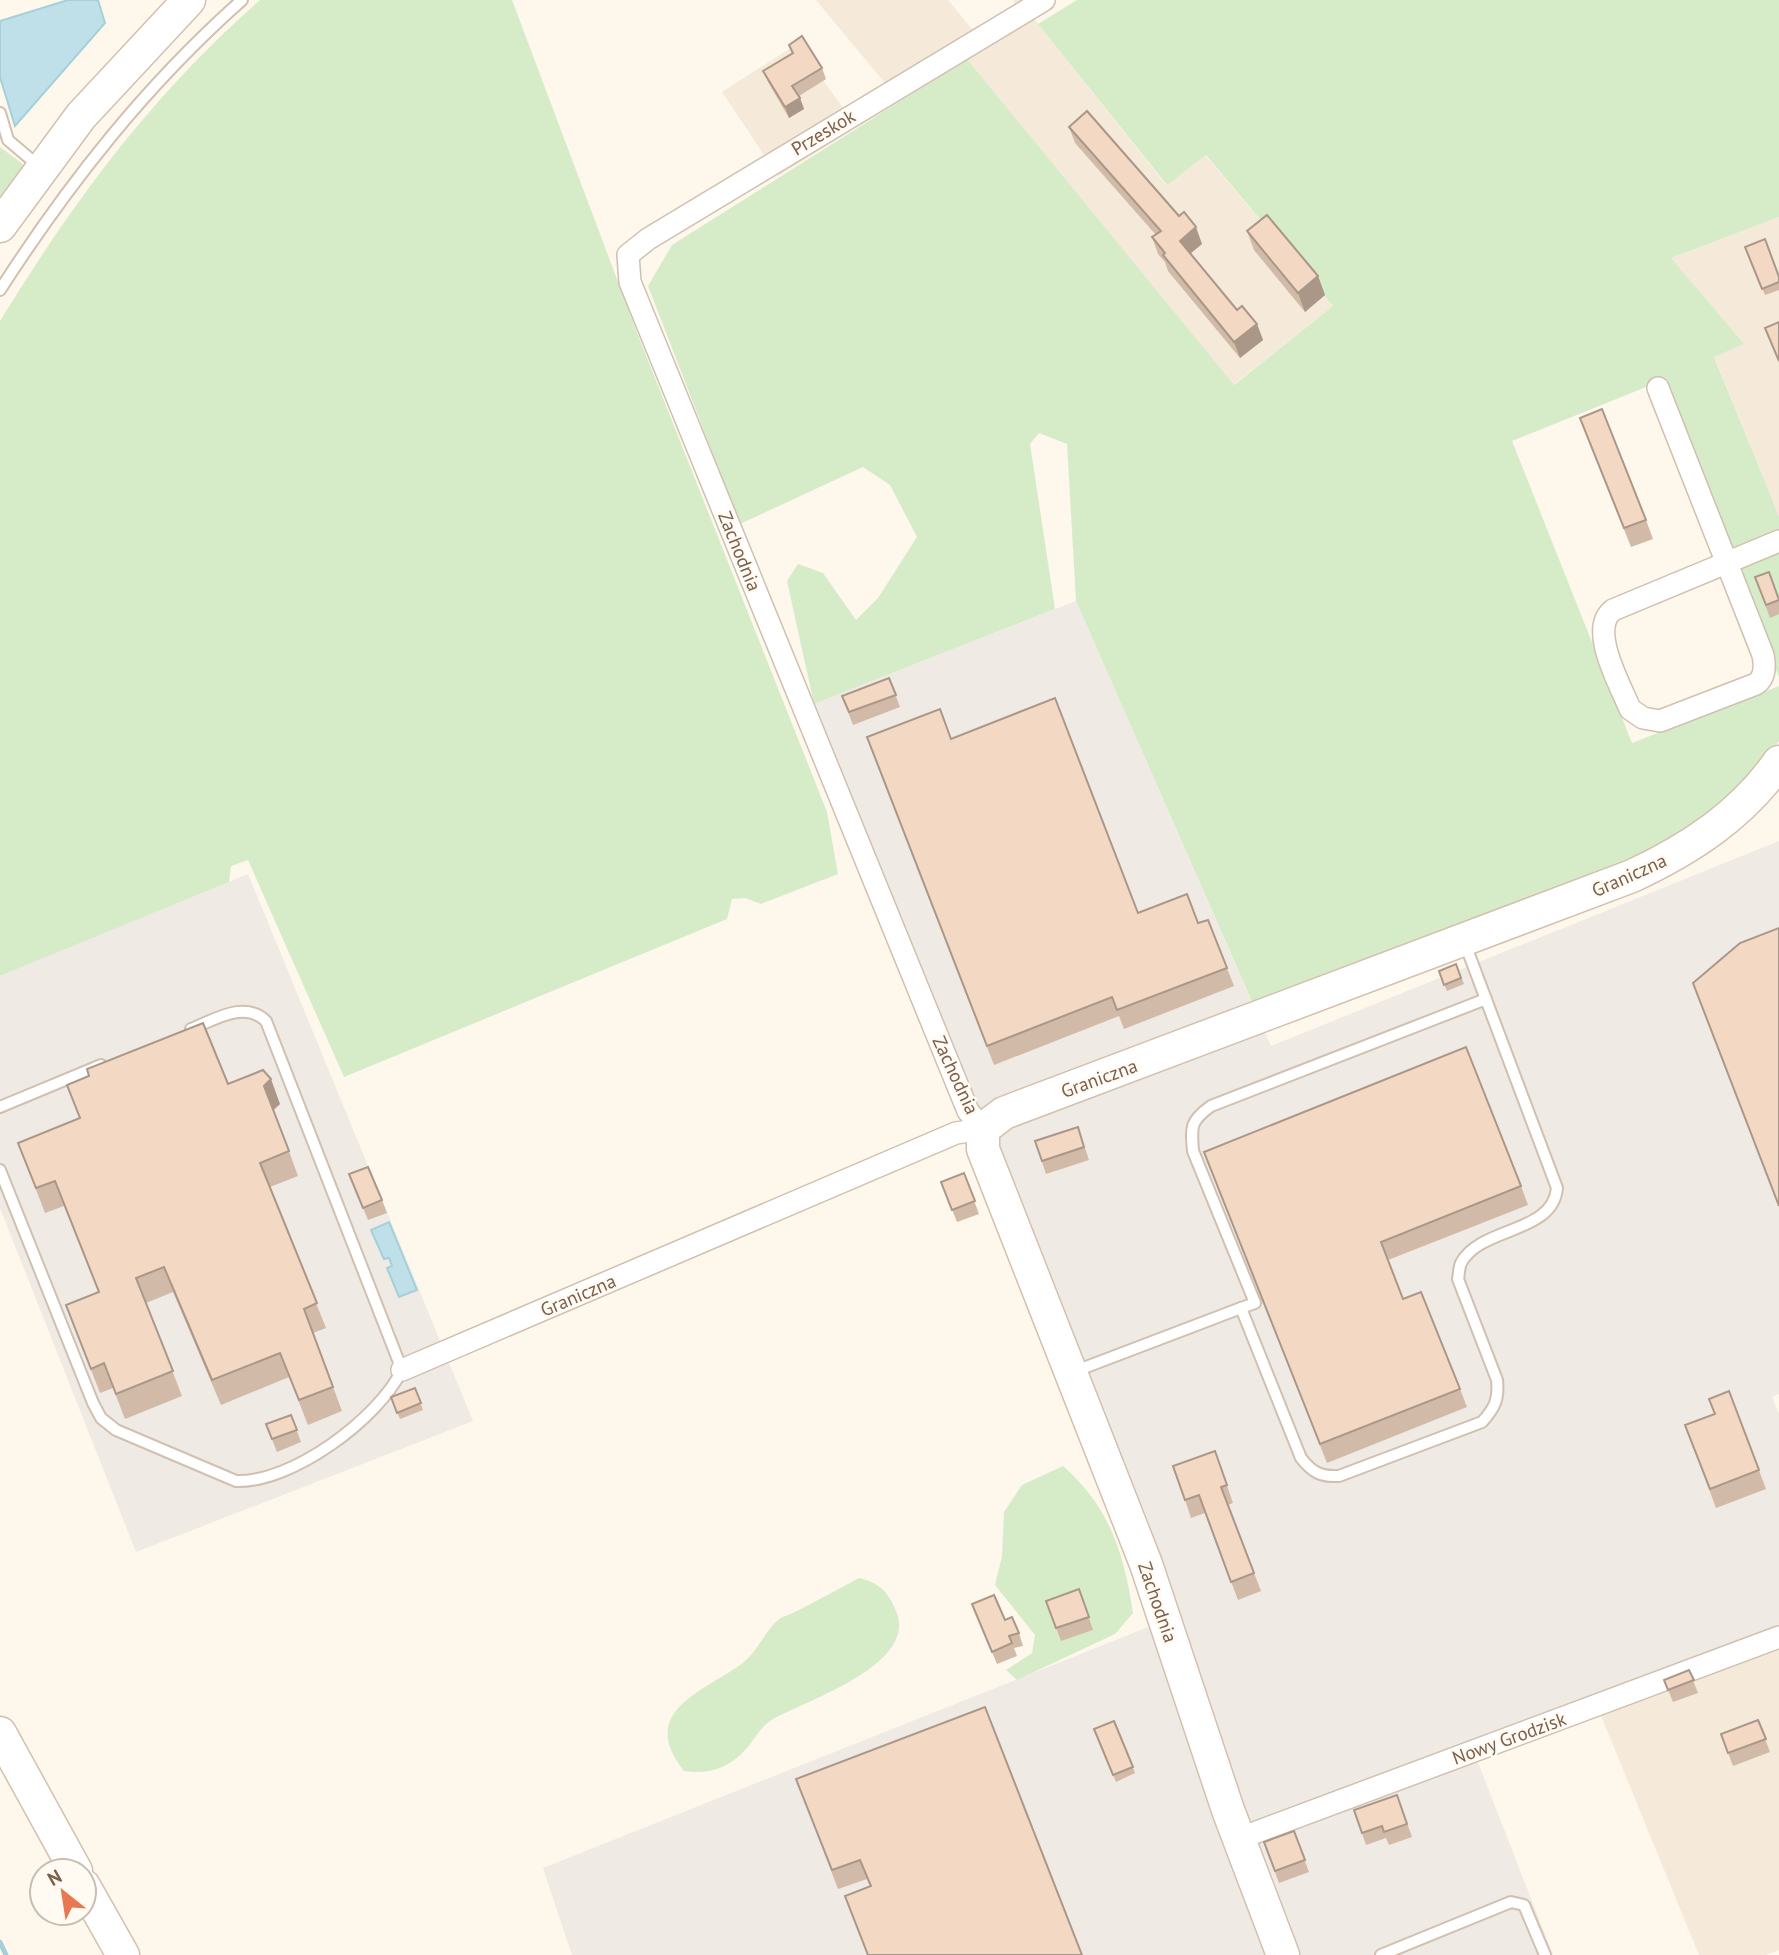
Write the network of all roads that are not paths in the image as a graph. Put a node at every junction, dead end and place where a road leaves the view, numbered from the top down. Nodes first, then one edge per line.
1 (189, 0) edge
2 (242, 0) edge
3 (1044, 0) edge
4 (0, 113) edge
5 (41, 168) junction
6 (0, 226) edge
7 (630, 282) joint
8 (0, 290) edge
9 (1658, 388) dead end
10 (1779, 541) edge
11 (1727, 563) junction
12 (1779, 762) edge
13 (1464, 941) junction
14 (1486, 999) junction
15 (178, 1034) edge
16 (116, 1059) edge
17 (0, 1107) edge
18 (983, 1129) junction
19 (0, 1170) edge
20 (1241, 1308) junction
21 (402, 1370) junction
22 (1071, 1373) junction
23 (1779, 1637) edge
24 (0, 1733) edge
25 (1238, 1839) junction
26 (68, 1857) edge
27 (98, 1912) edge
28 (121, 1954) edge
29 (1283, 1955) edge
30 (1381, 1955) edge
31 (1545, 1955) edge

1 - 5 street
2 - 8 lane
3 - 7 street, Przeskok
4 - 5 lane
5 - 6 street
7 - 18 street, Zachodnia
9 - 11 street
10 - 11 street
11 - 11 street
12 - 13 street, Graniczna
13 - 14 lane
13 - 18 street, Graniczna
14 - 20 lane
14 - 20 lane
15 - 21 lane
16 - 17 lane
18 - 21 street, Graniczna
18 - 22 street, Zachodnia
19 - 21 lane
20 - 22 lane
22 - 25 street, Zachodnia
23 - 25 street, Nowy Grodzisk
24 - 26 street
25 - 29 street, Zachodnia
27 - 28 street
30 - 31 lane

